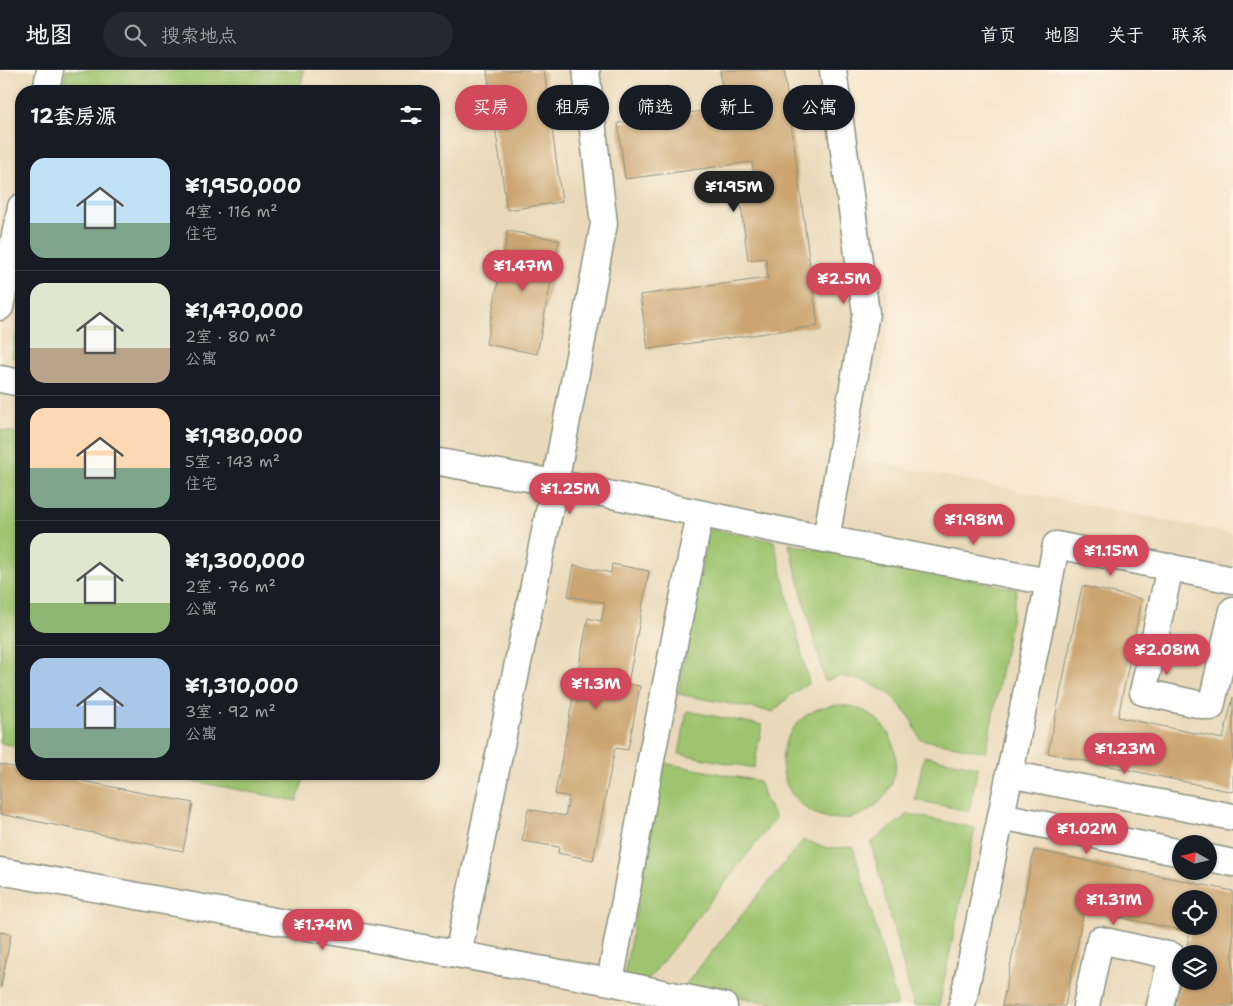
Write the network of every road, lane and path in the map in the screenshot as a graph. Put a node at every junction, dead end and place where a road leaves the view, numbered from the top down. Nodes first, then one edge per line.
1 (50, 70) edge
2 (586, 70) edge
3 (832, 70) edge
4 (47, 85) edge
5 (15, 236) edge
6 (0, 307) edge
7 (0, 379) edge
8 (15, 382) edge
9 (440, 462) edge
10 (555, 483) junction
11 (700, 514) junction
12 (826, 539) junction
13 (1170, 567) junction
14 (1233, 580) edge
15 (1049, 582) junction
16 (1233, 610) edge
17 (1009, 774) junction
18 (1001, 816) junction
19 (1233, 817) edge
20 (1172, 851) edge
21 (1218, 860) edge
22 (1233, 863) edge
23 (0, 871) edge
24 (458, 954) junction
25 (610, 982) junction
26 (724, 1006) edge
27 (962, 1006) edge
28 (1086, 1006) edge
29 (1160, 1006) edge

1 - 4 street
2 - 10 street
3 - 12 street
5 - 6 street
7 - 8 street
9 - 10 street
10 - 11 street
10 - 24 street
11 - 12 street
11 - 25 street
12 - 15 street
13 - 14 street
13 - 15 street
13 - 16 street
15 - 17 street
17 - 18 street
17 - 19 street
18 - 20 street
18 - 27 street
21 - 22 street
23 - 24 street
24 - 25 street
25 - 26 street
28 - 29 street

